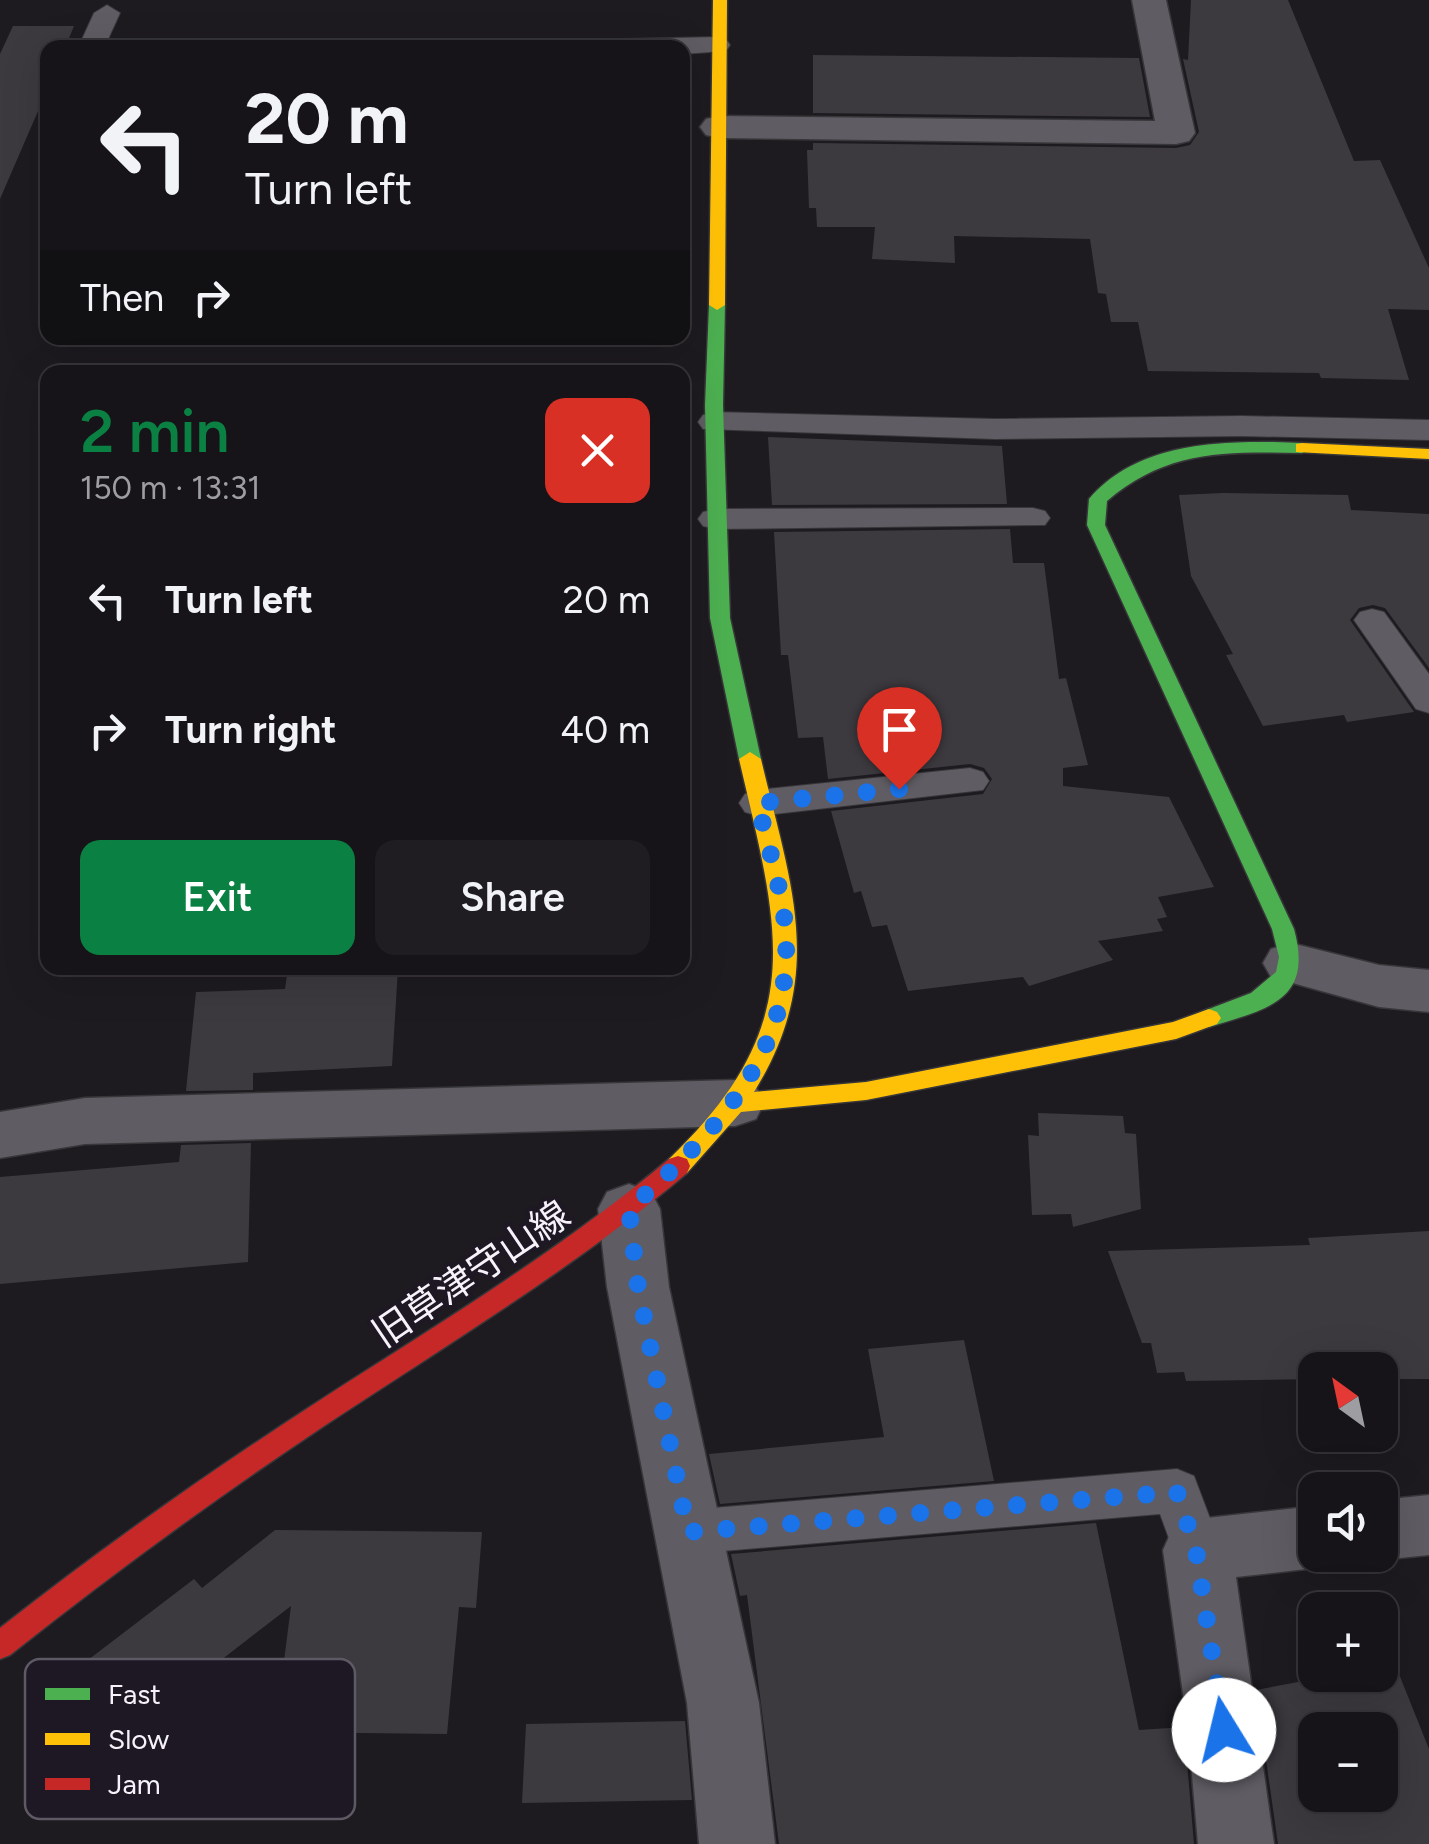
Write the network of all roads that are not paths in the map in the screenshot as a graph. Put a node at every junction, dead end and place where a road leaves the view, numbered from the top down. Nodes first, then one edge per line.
1 (720, 0) edge
2 (1149, 0) edge
3 (106, 13) dead end
4 (94, 40) edge
5 (716, 45) junction
6 (690, 46) edge
7 (719, 127) junction
8 (714, 422) junction
9 (1429, 430) edge
10 (1429, 454) edge
11 (1032, 518) dead end
12 (715, 520) junction
13 (1372, 620) dead end
14 (1429, 701) edge
15 (970, 781) dead end
16 (758, 803) junction
17 (1292, 963) junction
18 (1429, 991) edge
19 (735, 1103) junction
20 (0, 1135) edge
21 (629, 1209) junction
22 (1429, 1525) edge
23 (1398, 1528) edge
24 (688, 1532) junction
25 (1298, 1539) edge
26 (1196, 1550) junction
27 (0, 1646) edge
28 (737, 1844) edge
29 (1236, 1844) edge

1 - 5 street, 旧草津守山線
2 - 7 street
3 - 4 lane
5 - 6 lane
5 - 7 street, 旧草津守山線
7 - 8 street, 旧草津守山線
8 - 9 lane
8 - 12 street, 旧草津守山線
10 - 17 street
11 - 12 lane
12 - 16 street, 旧草津守山線
13 - 14 lane
15 - 16 lane
16 - 19 street, 旧草津守山線
17 - 18 street
17 - 19 street
19 - 20 street
19 - 21 street, 旧草津守山線
21 - 24 street
21 - 27 street, 旧草津守山線
22 - 23 street
24 - 26 lane
24 - 28 street
25 - 26 street
26 - 29 street

